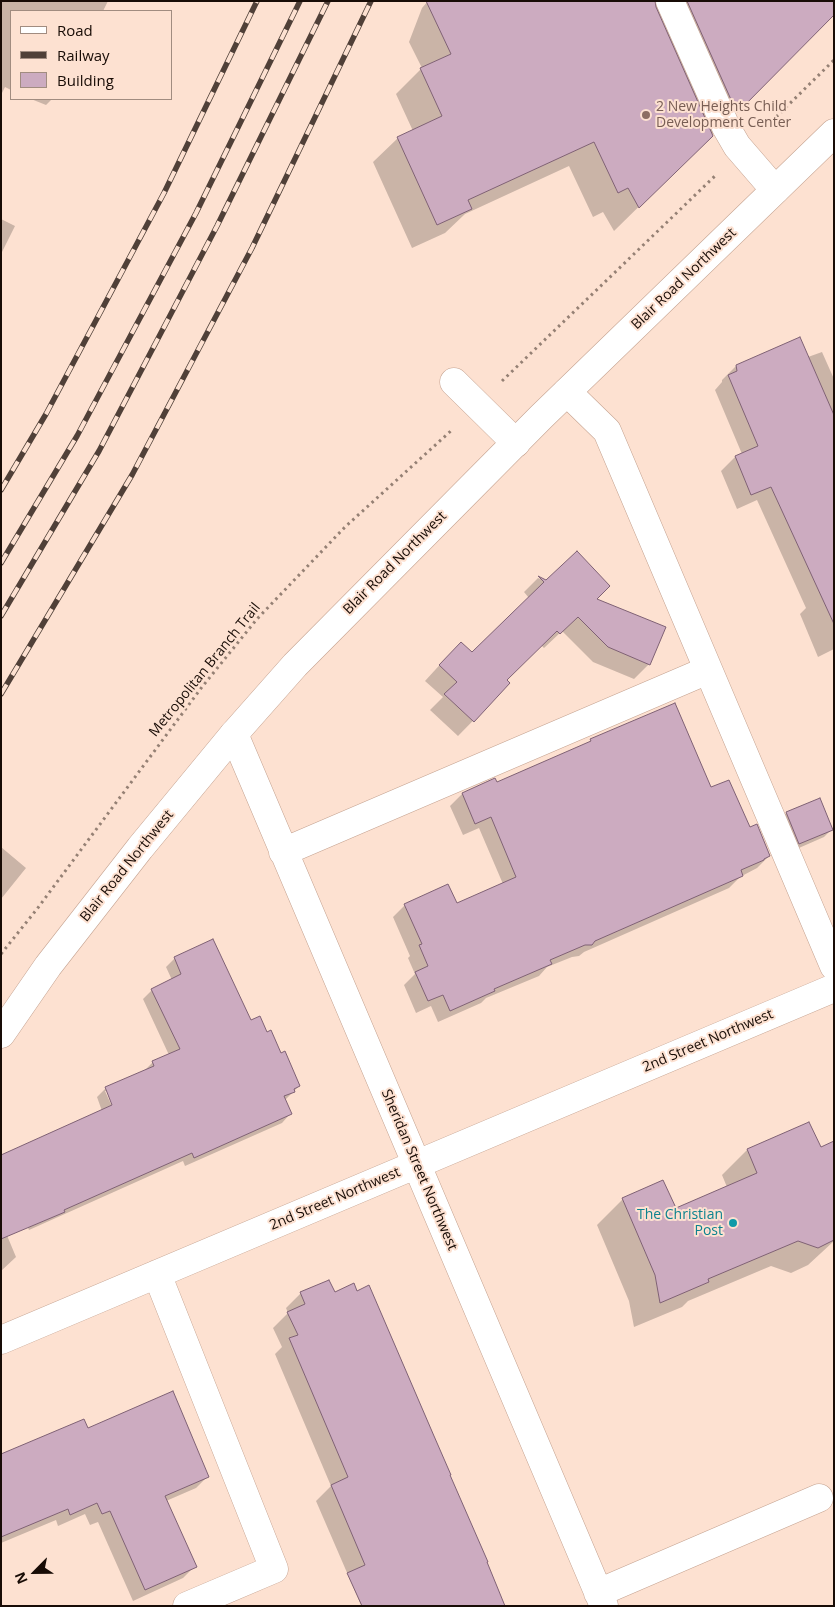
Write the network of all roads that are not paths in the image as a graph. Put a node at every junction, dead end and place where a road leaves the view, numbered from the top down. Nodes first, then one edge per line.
1 (670, 1) edge
2 (834, 133) edge
3 (775, 190) junction
4 (454, 382) dead end
5 (567, 392) junction
6 (516, 443) junction
7 (708, 670) junction
8 (234, 734) junction
9 (283, 852) junction
10 (834, 966) edge
11 (834, 988) edge
12 (1, 1034) edge
13 (416, 1164) junction
14 (157, 1274) junction
15 (1, 1340) edge
16 (819, 1498) dead end
17 (601, 1599) edge
18 (187, 1606) edge

1 - 3 street
2 - 3 street, Blair Road Northwest
3 - 5 street, Blair Road Northwest
4 - 6 street
5 - 6 street, Blair Road Northwest
5 - 7 street
6 - 8 street, Blair Road Northwest
7 - 9 street
7 - 10 street
8 - 9 street, Sheridan Street Northwest
8 - 12 street, Blair Road Northwest
9 - 13 street, Sheridan Street Northwest
11 - 13 street, 2nd Street Northwest
13 - 14 street, 2nd Street Northwest
13 - 17 street, Sheridan Street Northwest
14 - 15 street, 2nd Street Northwest
14 - 18 street
16 - 17 street

